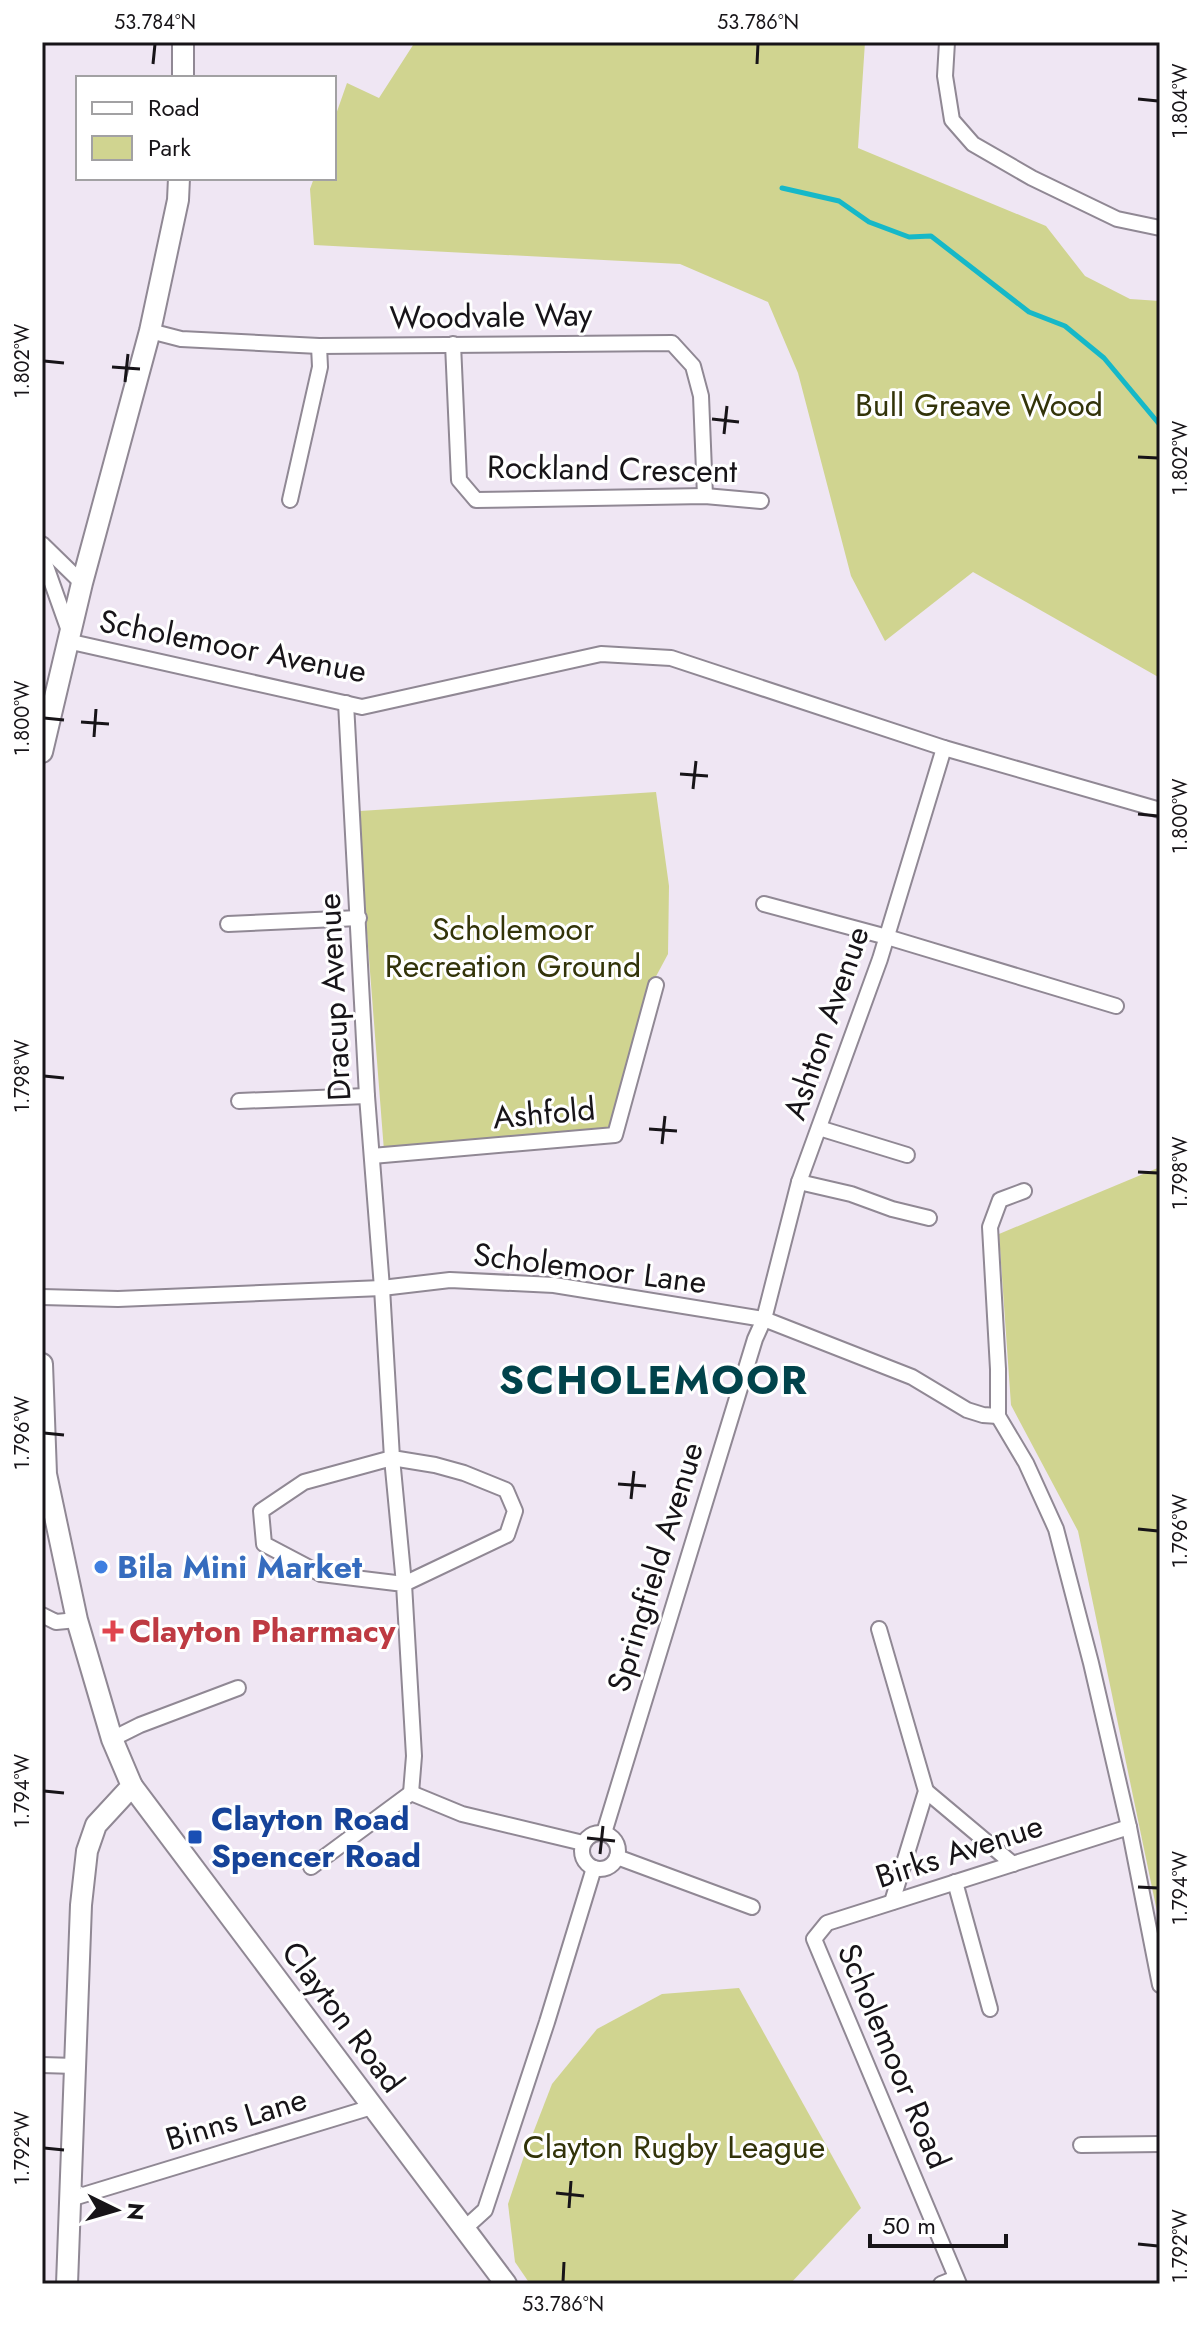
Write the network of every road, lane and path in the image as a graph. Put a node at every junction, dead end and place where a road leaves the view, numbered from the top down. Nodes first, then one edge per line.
1 (183, 42) edge
2 (947, 42) edge
3 (183, 76) edge
4 (179, 180) edge
5 (1160, 228) edge
6 (150, 331) junction
7 (453, 344) junction
8 (319, 346) junction
9 (705, 496) junction
10 (290, 500) dead end
11 (761, 501) dead end
12 (42, 544) edge
13 (42, 555) edge
14 (82, 583) junction
15 (68, 636) junction
16 (346, 703) junction
17 (944, 748) junction
18 (42, 752) edge
19 (1160, 810) edge
20 (764, 904) dead end
21 (359, 918) junction
22 (228, 924) dead end
23 (887, 937) junction
24 (656, 985) dead end
25 (1116, 1006) dead end
26 (367, 1096) junction
27 (239, 1101) dead end
28 (819, 1128) junction
29 (907, 1155) dead end
30 (372, 1156) junction
31 (799, 1182) junction
32 (1024, 1191) dead end
33 (929, 1218) dead end
34 (382, 1288) junction
35 (42, 1297) edge
36 (764, 1319) junction
37 (42, 1364) edge
38 (998, 1416) junction
39 (392, 1458) junction
40 (44, 1473) edge
41 (404, 1584) junction
42 (42, 1615) edge
43 (77, 1620) junction
44 (879, 1629) dead end
45 (238, 1688) dead end
46 (112, 1739) junction
47 (132, 1786) junction
48 (926, 1791) junction
49 (411, 1793) junction
50 (1129, 1827) junction
51 (604, 1833) junction
52 (583, 1843) junction
53 (617, 1857) junction
54 (1013, 1864) junction
55 (311, 1867) dead end
56 (594, 1868) junction
57 (955, 1882) junction
58 (892, 1902) junction
59 (752, 1907) dead end
60 (814, 1939) joint
61 (1160, 1985) edge
62 (990, 2009) dead end
63 (42, 2065) edge
64 (75, 2066) junction
65 (372, 2107) junction
66 (1160, 2144) edge
67 (1081, 2145) dead end
68 (70, 2199) junction
69 (464, 2229) junction
70 (958, 2281) edge
71 (67, 2284) edge
72 (506, 2284) edge
73 (941, 2284) edge

1 - 3 street
2 - 5 street
4 - 6 street
6 - 8 street, Woodvale Way
6 - 14 street
7 - 8 street, Woodvale Way
7 - 9 street, Woodvale Way
7 - 9 street, Rockland Crescent
8 - 10 street
9 - 11 street, Rockland Crescent
12 - 14 street
13 - 15 street
14 - 15 street
15 - 16 street, Scholemoor Avenue
15 - 18 street
16 - 17 street, Scholemoor Avenue
16 - 21 street, Dracup Avenue
17 - 19 street, Scholemoor Avenue
17 - 23 street, Ashton Avenue
20 - 23 street
21 - 22 street
21 - 26 street, Dracup Avenue
23 - 25 street
23 - 28 street, Ashton Avenue
24 - 30 street, Ashfold
26 - 27 street
26 - 30 street, Dracup Avenue
28 - 29 street
28 - 31 street, Ashton Avenue
30 - 34 street, Dracup Avenue
31 - 33 street
31 - 36 street, Ashton Avenue
32 - 38 street
34 - 35 street, Scholemoor Lane
34 - 36 street, Scholemoor Lane
34 - 39 street, Dracup Avenue
36 - 38 street, Scholemoor Lane
36 - 51 street, Springfield Avenue
37 - 40 street, Clayton Road
38 - 50 street
39 - 41 street, Dracup Avenue
39 - 41 street
39 - 41 street
40 - 43 street, Clayton Road
41 - 49 street, Dracup Avenue
42 - 43 street
43 - 46 street, Clayton Road
44 - 48 street
45 - 46 street
46 - 47 street, Clayton Road
47 - 64 street
47 - 65 street, Clayton Road
48 - 54 street
48 - 58 street
49 - 52 street
49 - 55 street
50 - 54 street, Birks Avenue
50 - 61 street
51 - 52 street
51 - 53 street
52 - 56 street
53 - 56 street
53 - 59 street
54 - 57 street, Birks Avenue
56 - 69 street
57 - 58 street, Birks Avenue
57 - 62 street
58 - 60 street, Birks Avenue
60 - 70 street, Scholemoor Road
63 - 64 street
64 - 68 street
65 - 68 street, Binns Lane
65 - 69 street, Clayton Road
66 - 67 street
68 - 71 street
69 - 72 street, Clayton Road
70 - 73 street

